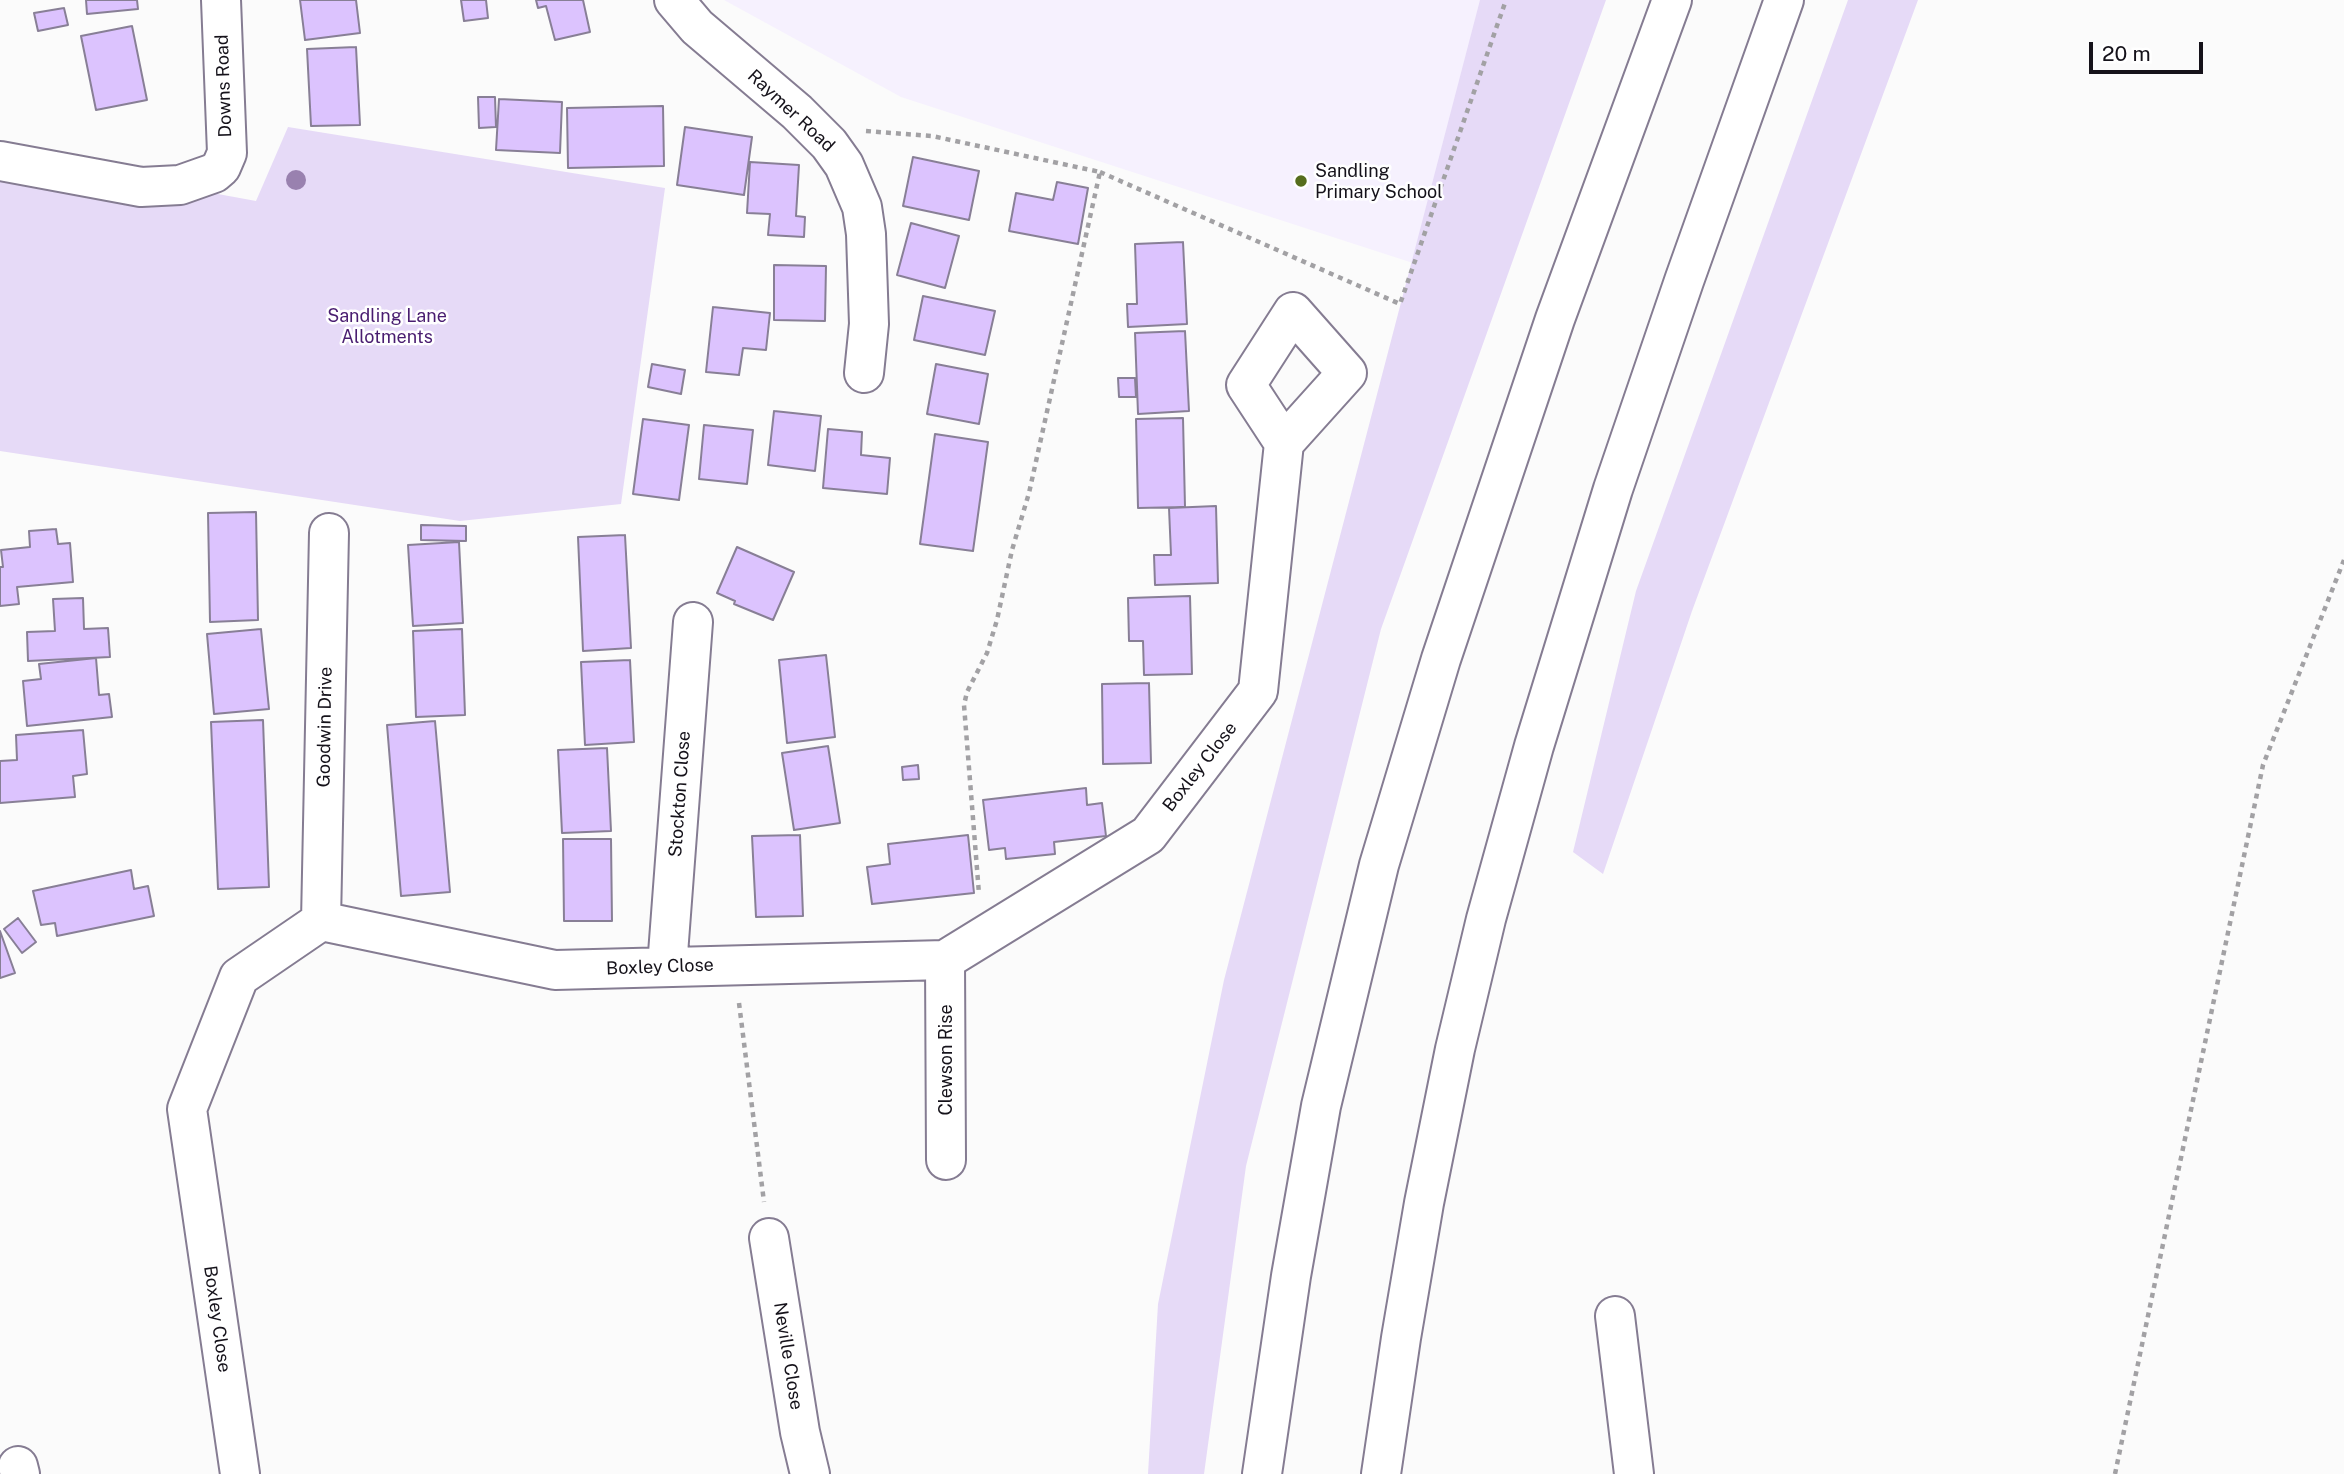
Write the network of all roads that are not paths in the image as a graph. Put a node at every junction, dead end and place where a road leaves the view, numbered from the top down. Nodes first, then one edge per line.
1 (221, 0) edge
2 (674, 0) edge
3 (1672, 0) edge
4 (1784, 0) edge
5 (0, 160) edge
6 (864, 373) dead end
7 (1284, 443) dead end
8 (329, 533) dead end
9 (693, 622) dead end
10 (321, 921) junction
11 (945, 960) junction
12 (667, 967) junction
13 (946, 1160) dead end
14 (768, 1238) road end
15 (1615, 1316) dead end
16 (240, 1474) edge
17 (810, 1474) edge
18 (1262, 1474) edge
19 (1381, 1474) edge
20 (1634, 1474) edge

1 - 5 main road, Downs Road
2 - 6 main road, Raymer Road
3 - 18 main road
4 - 19 main road
7 - 11 main road, Boxley Close
8 - 10 main road, Goodwin Drive
9 - 12 main road, Stockton Close
10 - 12 main road, Boxley Close
10 - 16 main road, Boxley Close
11 - 12 main road, Boxley Close
11 - 13 main road, Clewson Rise
14 - 17 main road, Neville Close
15 - 20 main road

